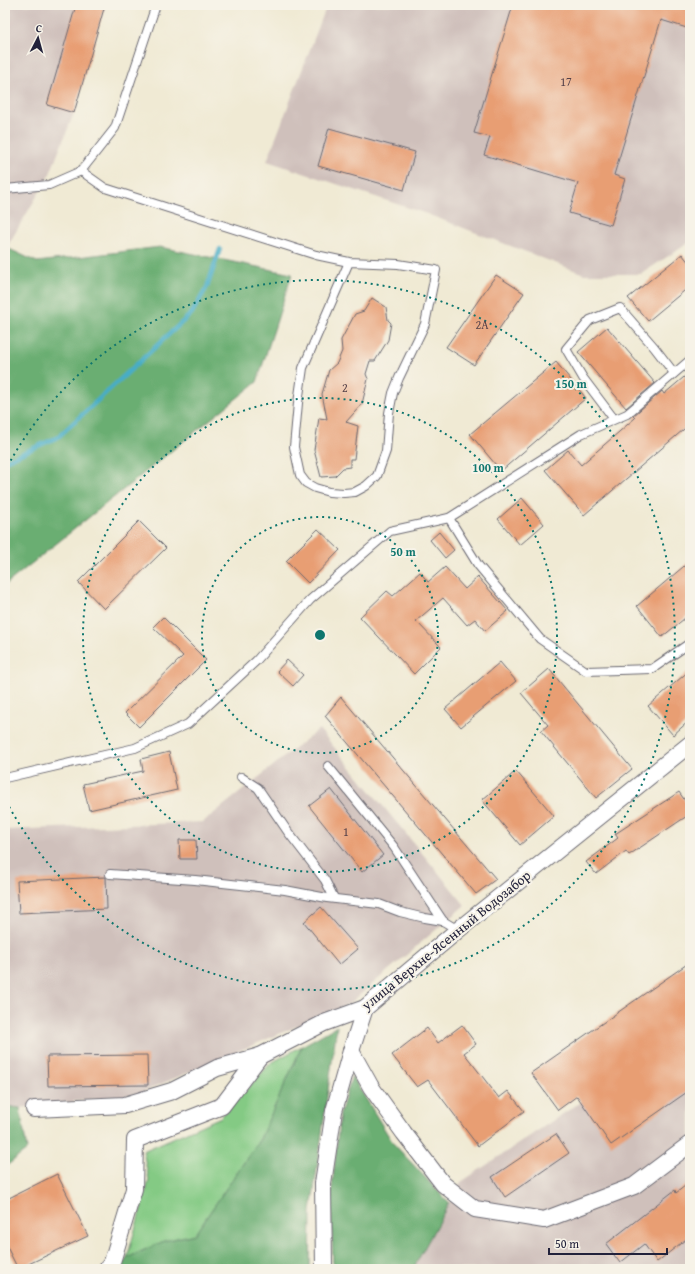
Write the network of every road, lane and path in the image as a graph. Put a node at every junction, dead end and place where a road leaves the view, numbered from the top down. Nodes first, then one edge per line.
1 (156, 5) edge
2 (81, 171) junction
3 (5, 189) edge
4 (349, 262) junction
5 (690, 360) edge
6 (674, 373) junction
7 (614, 419) junction
8 (449, 518) junction
9 (690, 643) edge
10 (690, 744) edge
11 (328, 766) dead end
12 (241, 777) dead end
13 (5, 778) edge
14 (110, 874) dead end
15 (334, 898) junction
16 (443, 920) junction
17 (458, 930) junction
18 (365, 1008) junction
19 (350, 1051) junction
20 (260, 1056) junction
21 (34, 1110) dead end
22 (690, 1144) edge
23 (107, 1269) edge
24 (324, 1269) edge

1 - 2 lane
2 - 3 lane
2 - 4 lane
4 - 4 lane
5 - 6 lane
6 - 7 lane
6 - 7 lane
7 - 8 lane
8 - 9 lane
8 - 13 lane
10 - 17 street, улица Верхне-Ясенный Водозабор
11 - 16 lane
12 - 15 lane
14 - 15 lane
15 - 16 lane
16 - 17 lane
17 - 18 street, улица Верхне-Ясенный Водозабор
18 - 19 street
18 - 20 street, улица Верхне-Ясенный Водозабор
19 - 22 street
19 - 24 street
20 - 21 street, улица Верхне-Ясенный Водозабор
20 - 23 street

